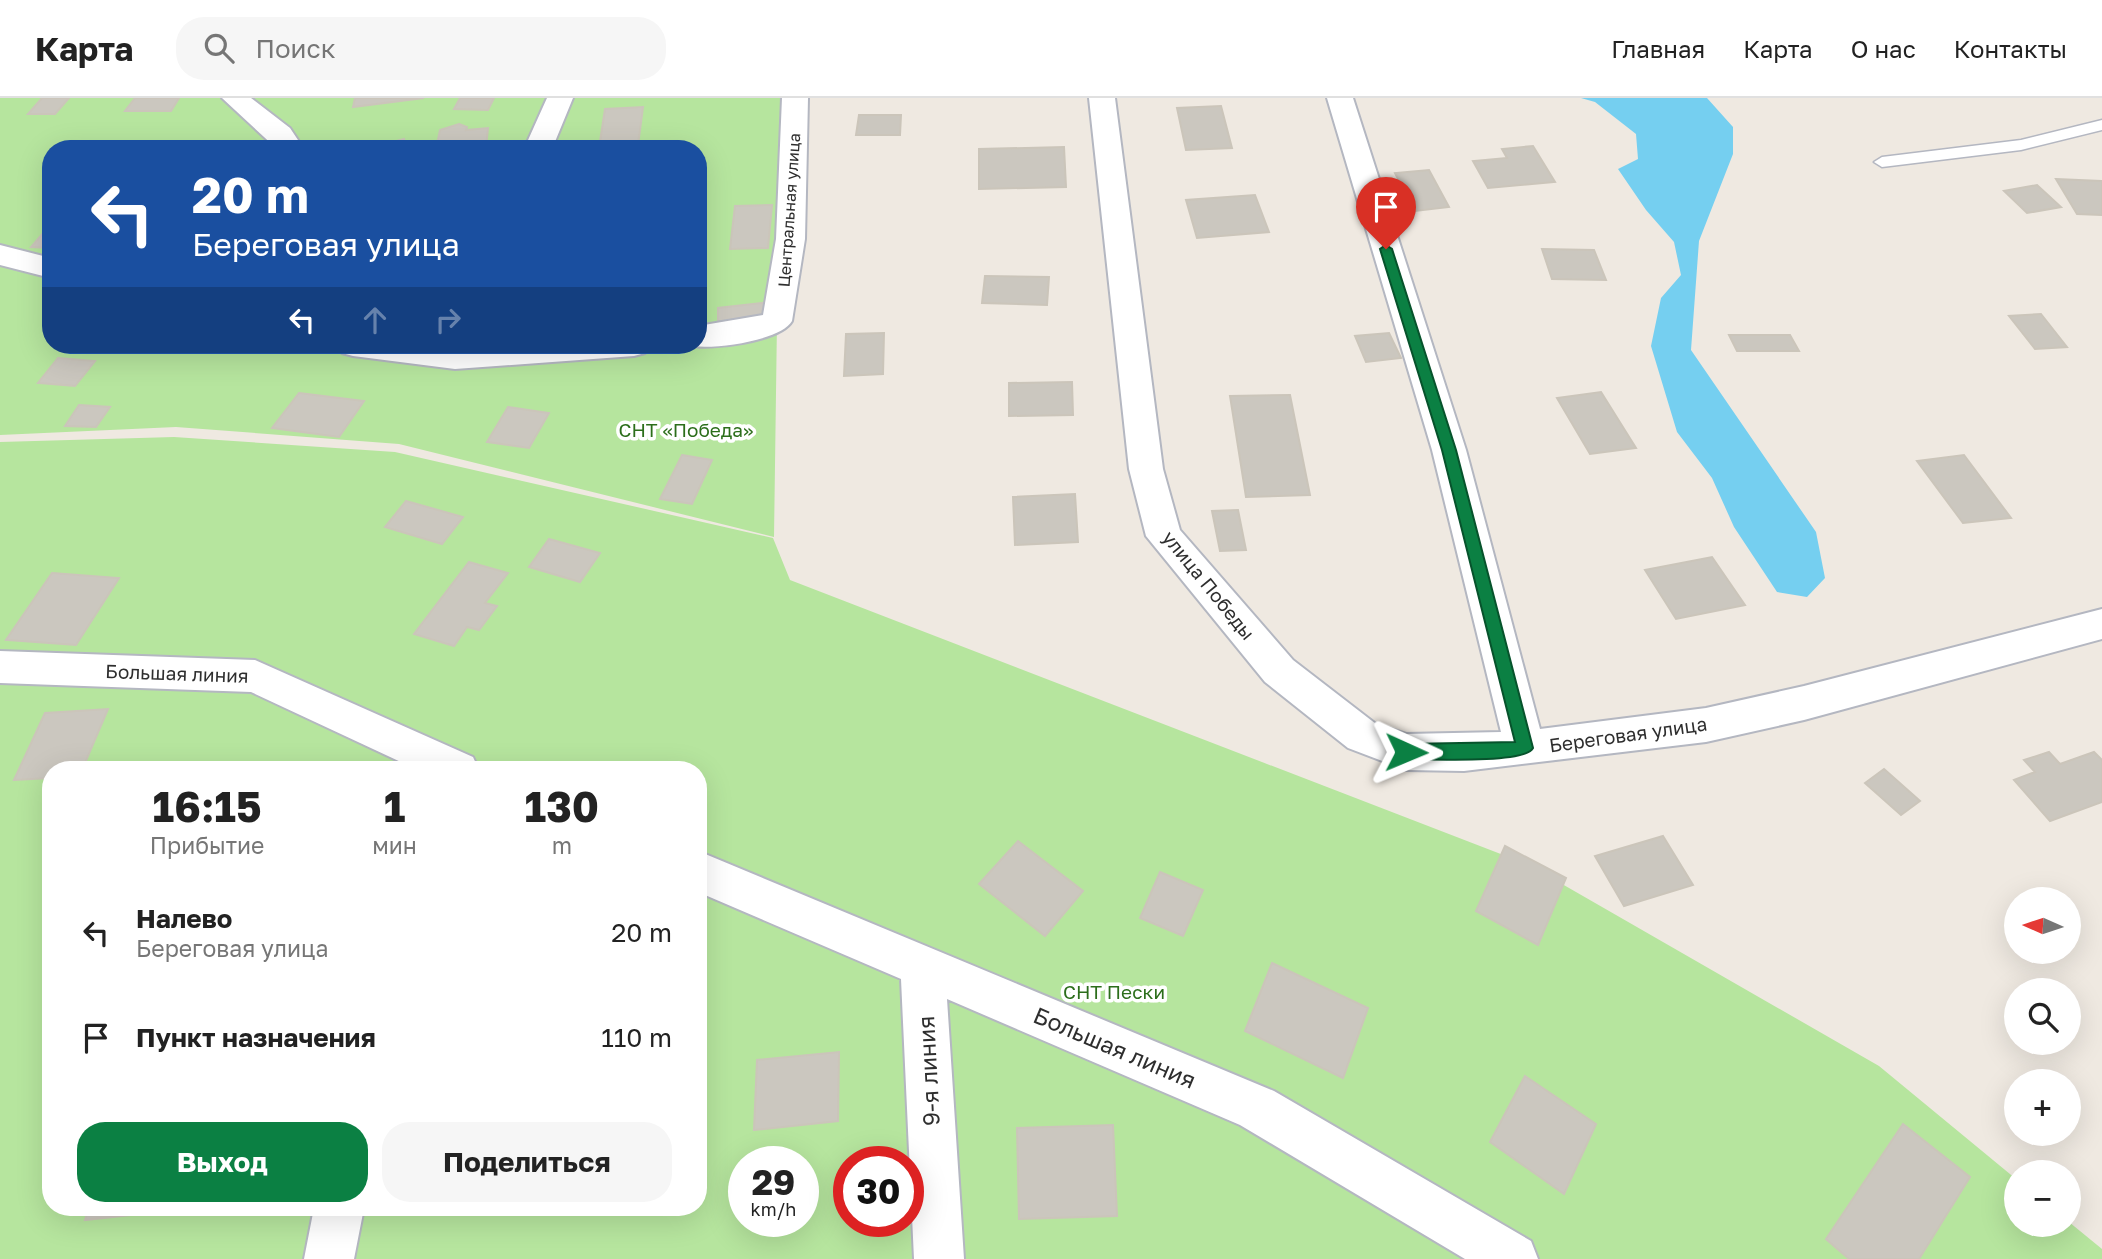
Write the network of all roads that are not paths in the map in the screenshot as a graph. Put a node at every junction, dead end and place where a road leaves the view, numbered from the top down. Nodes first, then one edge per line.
1 (235, 98) edge
2 (560, 98) edge
3 (795, 98) edge
4 (1102, 98) edge
5 (1340, 98) edge
6 (2102, 125) edge
7 (284, 140) edge
8 (542, 140) edge
9 (1882, 162) dead end
10 (0, 255) edge
11 (42, 266) edge
12 (707, 336) edge
13 (2102, 624) edge
14 (1, 668) edge
15 (1525, 748) junction
16 (431, 761) edge
17 (707, 875) edge
18 (923, 966) junction
19 (337, 1216) edge
20 (328, 1259) edge
21 (939, 1259) edge
22 (1513, 1259) edge

1 - 7 street
2 - 8 street
3 - 12 street, Центральная улица
4 - 15 street, улица Победы
5 - 15 street, Береговая улица
6 - 9 lane
10 - 11 street
13 - 15 street, Береговая улица
14 - 16 street, Большая линия
17 - 18 street, Большая линия
18 - 21 street, 9-я линия
18 - 22 street, Большая линия
19 - 20 street

